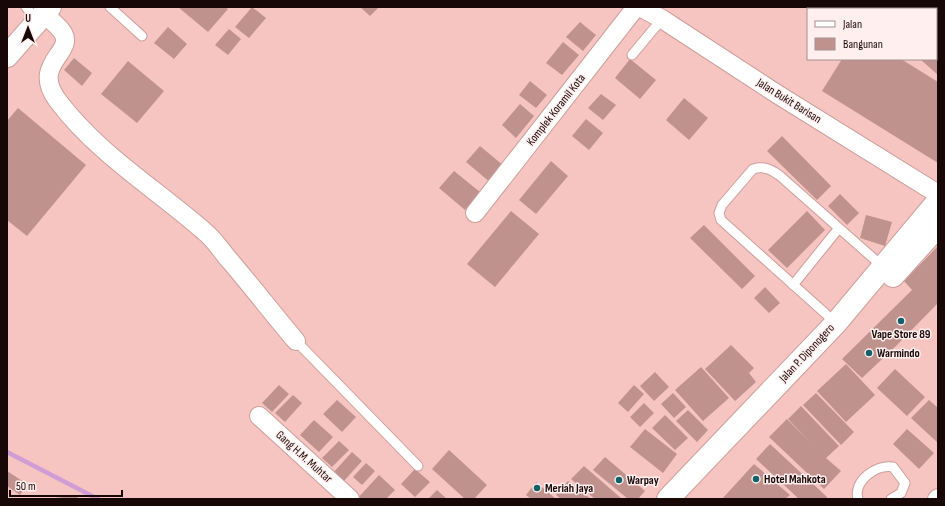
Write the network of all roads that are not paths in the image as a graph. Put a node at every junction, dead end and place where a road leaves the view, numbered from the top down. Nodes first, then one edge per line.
1 (110, 7) edge
2 (636, 7) edge
3 (640, 7) edge
4 (39, 12) edge
5 (662, 19) junction
6 (142, 36) dead end
7 (7, 55) edge
8 (632, 55) dead end
9 (938, 194) edge
10 (938, 201) edge
11 (475, 213) dead end
12 (938, 226) edge
13 (839, 228) junction
14 (882, 266) junction
15 (793, 285) junction
16 (836, 323) junction
17 (296, 341) joint
18 (259, 416) dead end
19 (418, 466) dead end
20 (687, 492) edge
21 (350, 499) edge
22 (668, 499) edge
23 (858, 499) edge
24 (891, 499) edge

1 - 6 lane
2 - 11 street, Komplek Koramil Kota
3 - 5 street, Jalan Bukit Barisan
4 - 7 main road
4 - 17 street
5 - 8 lane
5 - 9 street, Jalan Bukit Barisan
10 - 14 main road, Jalan P. Diponogero
12 - 20 main road, Jalan P. Diponogero
13 - 14 lane
13 - 15 lane
13 - 15 lane
14 - 16 main road, Jalan P. Diponogero
15 - 16 lane
16 - 20 main road, Jalan P. Diponogero
17 - 19 lane
18 - 21 street, Gang H.M. Muhtar
20 - 22 main road, Jalan P. Diponogero
23 - 24 lane

